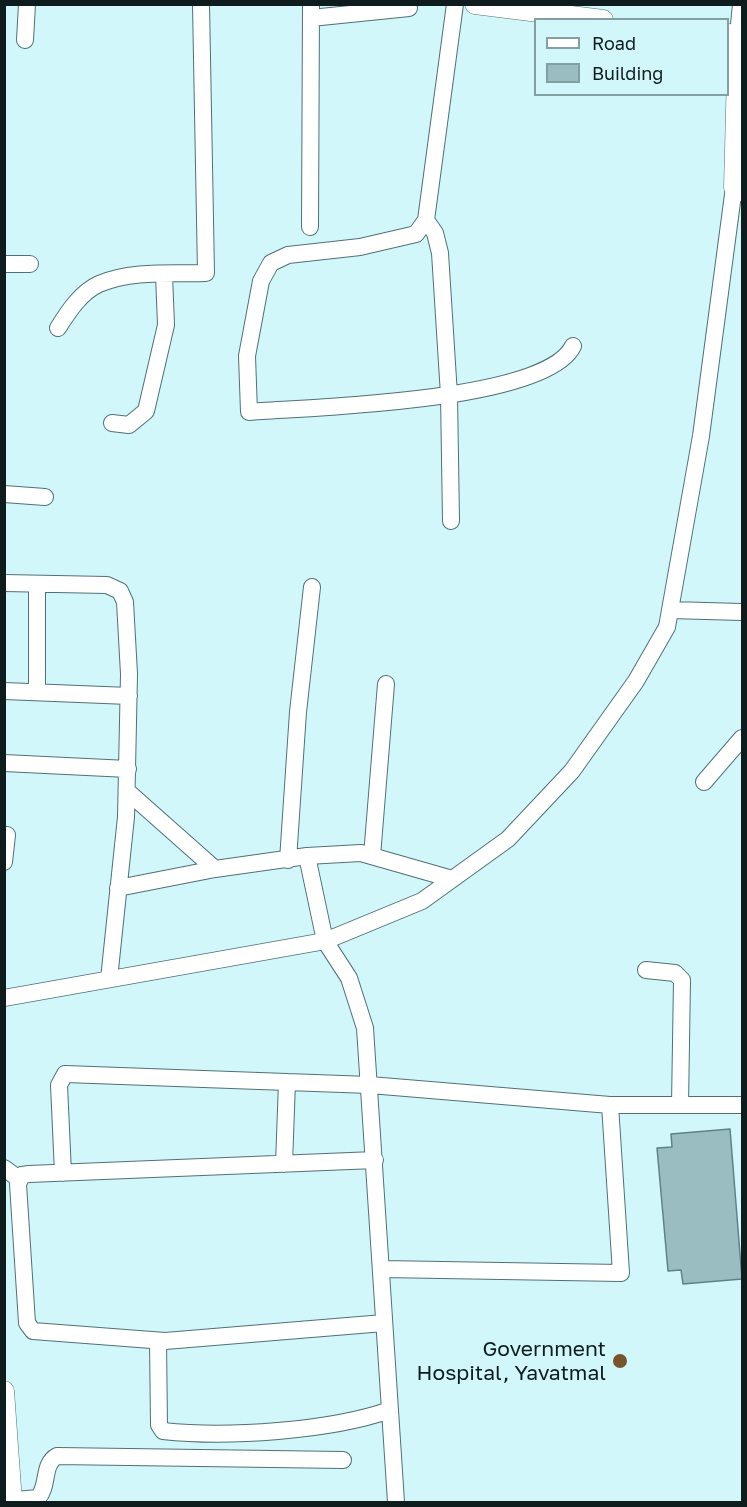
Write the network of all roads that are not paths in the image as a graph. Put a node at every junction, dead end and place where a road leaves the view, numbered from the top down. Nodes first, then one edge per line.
1 (27, 4) edge
2 (201, 4) edge
3 (455, 4) edge
4 (475, 4) edge
5 (741, 4) edge
6 (409, 8) dead end
7 (311, 11) edge
8 (587, 18) edge
9 (733, 35) edge
10 (25, 40) dead end
11 (741, 85) edge
12 (739, 189) edge
13 (426, 220) junction
14 (310, 227) dead end
15 (4, 264) edge
16 (30, 264) dead end
17 (164, 275) junction
18 (58, 328) dead end
19 (573, 346) dead end
20 (449, 395) junction
21 (112, 423) dead end
22 (4, 495) edge
23 (45, 497) dead end
24 (451, 521) dead end
25 (4, 582) edge
26 (37, 584) junction
27 (312, 587) dead end
28 (670, 610) junction
29 (742, 612) edge
30 (386, 684) dead end
31 (4, 691) edge
32 (37, 693) junction
33 (129, 696) junction
34 (742, 738) edge
35 (4, 763) edge
36 (128, 769) junction
37 (704, 782) dead end
38 (127, 791) junction
39 (4, 835) edge
40 (307, 856) junction
41 (372, 856) junction
42 (288, 860) junction
43 (4, 862) edge
44 (215, 869) junction
45 (452, 879) junction
46 (118, 888) junction
47 (325, 941) junction
48 (646, 970) dead end
49 (109, 979) junction
50 (4, 998) edge
51 (287, 1082) junction
52 (370, 1085) junction
53 (610, 1105) junction
54 (680, 1105) junction
55 (742, 1105) edge
56 (375, 1160) junction
57 (284, 1164) junction
58 (4, 1168) edge
59 (63, 1173) junction
60 (19, 1179) junction
61 (382, 1269) junction
62 (384, 1323) junction
63 (158, 1341) junction
64 (4, 1391) edge
65 (390, 1410) junction
66 (6, 1439) edge
67 (343, 1460) dead end
68 (9, 1502) edge
69 (396, 1503) edge

1 - 10 street
2 - 17 street
3 - 13 street
4 - 8 main road
5 - 9 street
6 - 7 street
7 - 14 street
9 - 11 main road
11 - 12 main road
12 - 28 street
13 - 20 street
13 - 20 street
15 - 16 street
17 - 18 street
17 - 21 street
19 - 20 street
20 - 24 street
22 - 23 street
25 - 26 street
26 - 32 street
26 - 33 street
27 - 42 street
28 - 29 street
28 - 45 street
30 - 41 street
31 - 32 street
32 - 33 street
33 - 36 street
34 - 37 street
35 - 36 street
36 - 38 street
38 - 44 street
38 - 46 street
39 - 43 street
40 - 41 street
40 - 42 street
40 - 47 street
41 - 45 street
42 - 44 street
44 - 46 street
45 - 47 street
46 - 49 street
47 - 49 street
47 - 52 street
48 - 54 street
49 - 50 street
51 - 52 street
51 - 57 street
51 - 59 street
52 - 53 street
52 - 56 street
53 - 54 street
53 - 61 street
54 - 55 street
56 - 57 street
56 - 61 street
57 - 59 street
58 - 60 street
59 - 60 street
60 - 63 street
61 - 62 street
62 - 63 street
62 - 65 street
63 - 65 street
64 - 66 main road
65 - 69 street
66 - 68 main road
67 - 68 street

